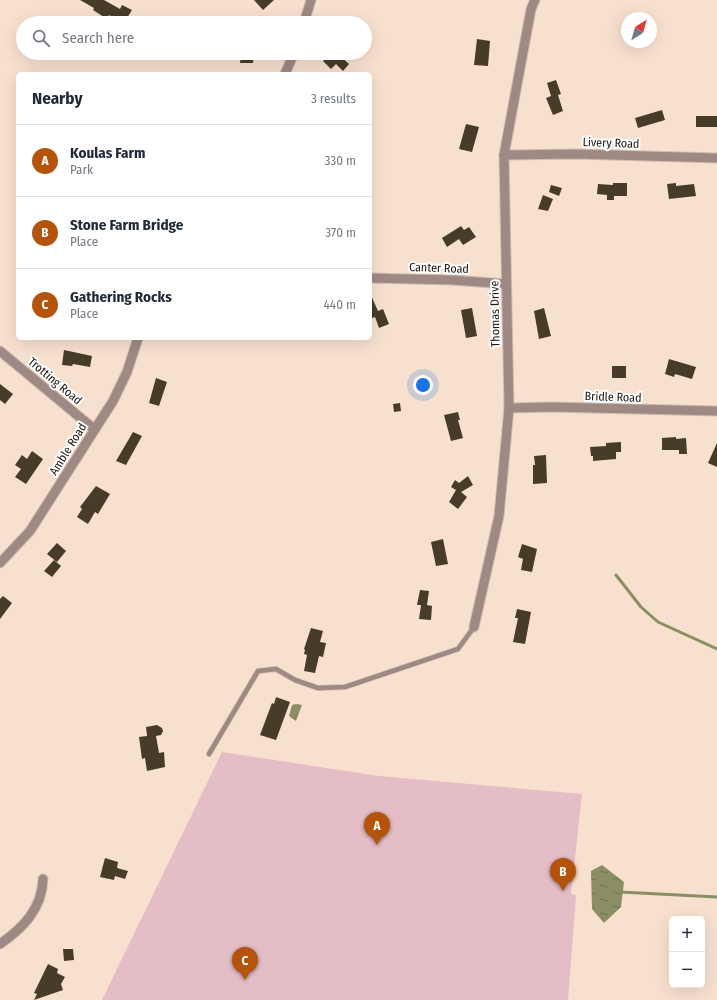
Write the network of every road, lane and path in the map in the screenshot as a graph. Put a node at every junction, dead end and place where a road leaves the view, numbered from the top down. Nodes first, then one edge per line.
1 (311, 0) edge
2 (535, 0) edge
3 (306, 16) edge
4 (291, 60) edge
5 (286, 72) edge
6 (504, 155) junction
7 (717, 158) edge
8 (372, 278) edge
9 (506, 284) junction
10 (137, 340) edge
11 (0, 351) edge
12 (509, 408) junction
13 (717, 411) edge
14 (94, 429) junction
15 (0, 563) edge
16 (474, 627) joint
17 (209, 754) dead end
18 (43, 879) dead end
19 (0, 944) edge

1 - 3 street
2 - 6 street, Thomas Drive
4 - 5 street
6 - 7 street, Livery Road
6 - 9 street, Thomas Drive
8 - 9 street, Canter Road
9 - 12 street, Thomas Drive
10 - 14 street, Amble Road
11 - 14 street, Trotting Road
12 - 13 street, Bridle Road
12 - 16 street, Thomas Drive
14 - 15 street, Amble Road
16 - 17 lane
18 - 19 street

